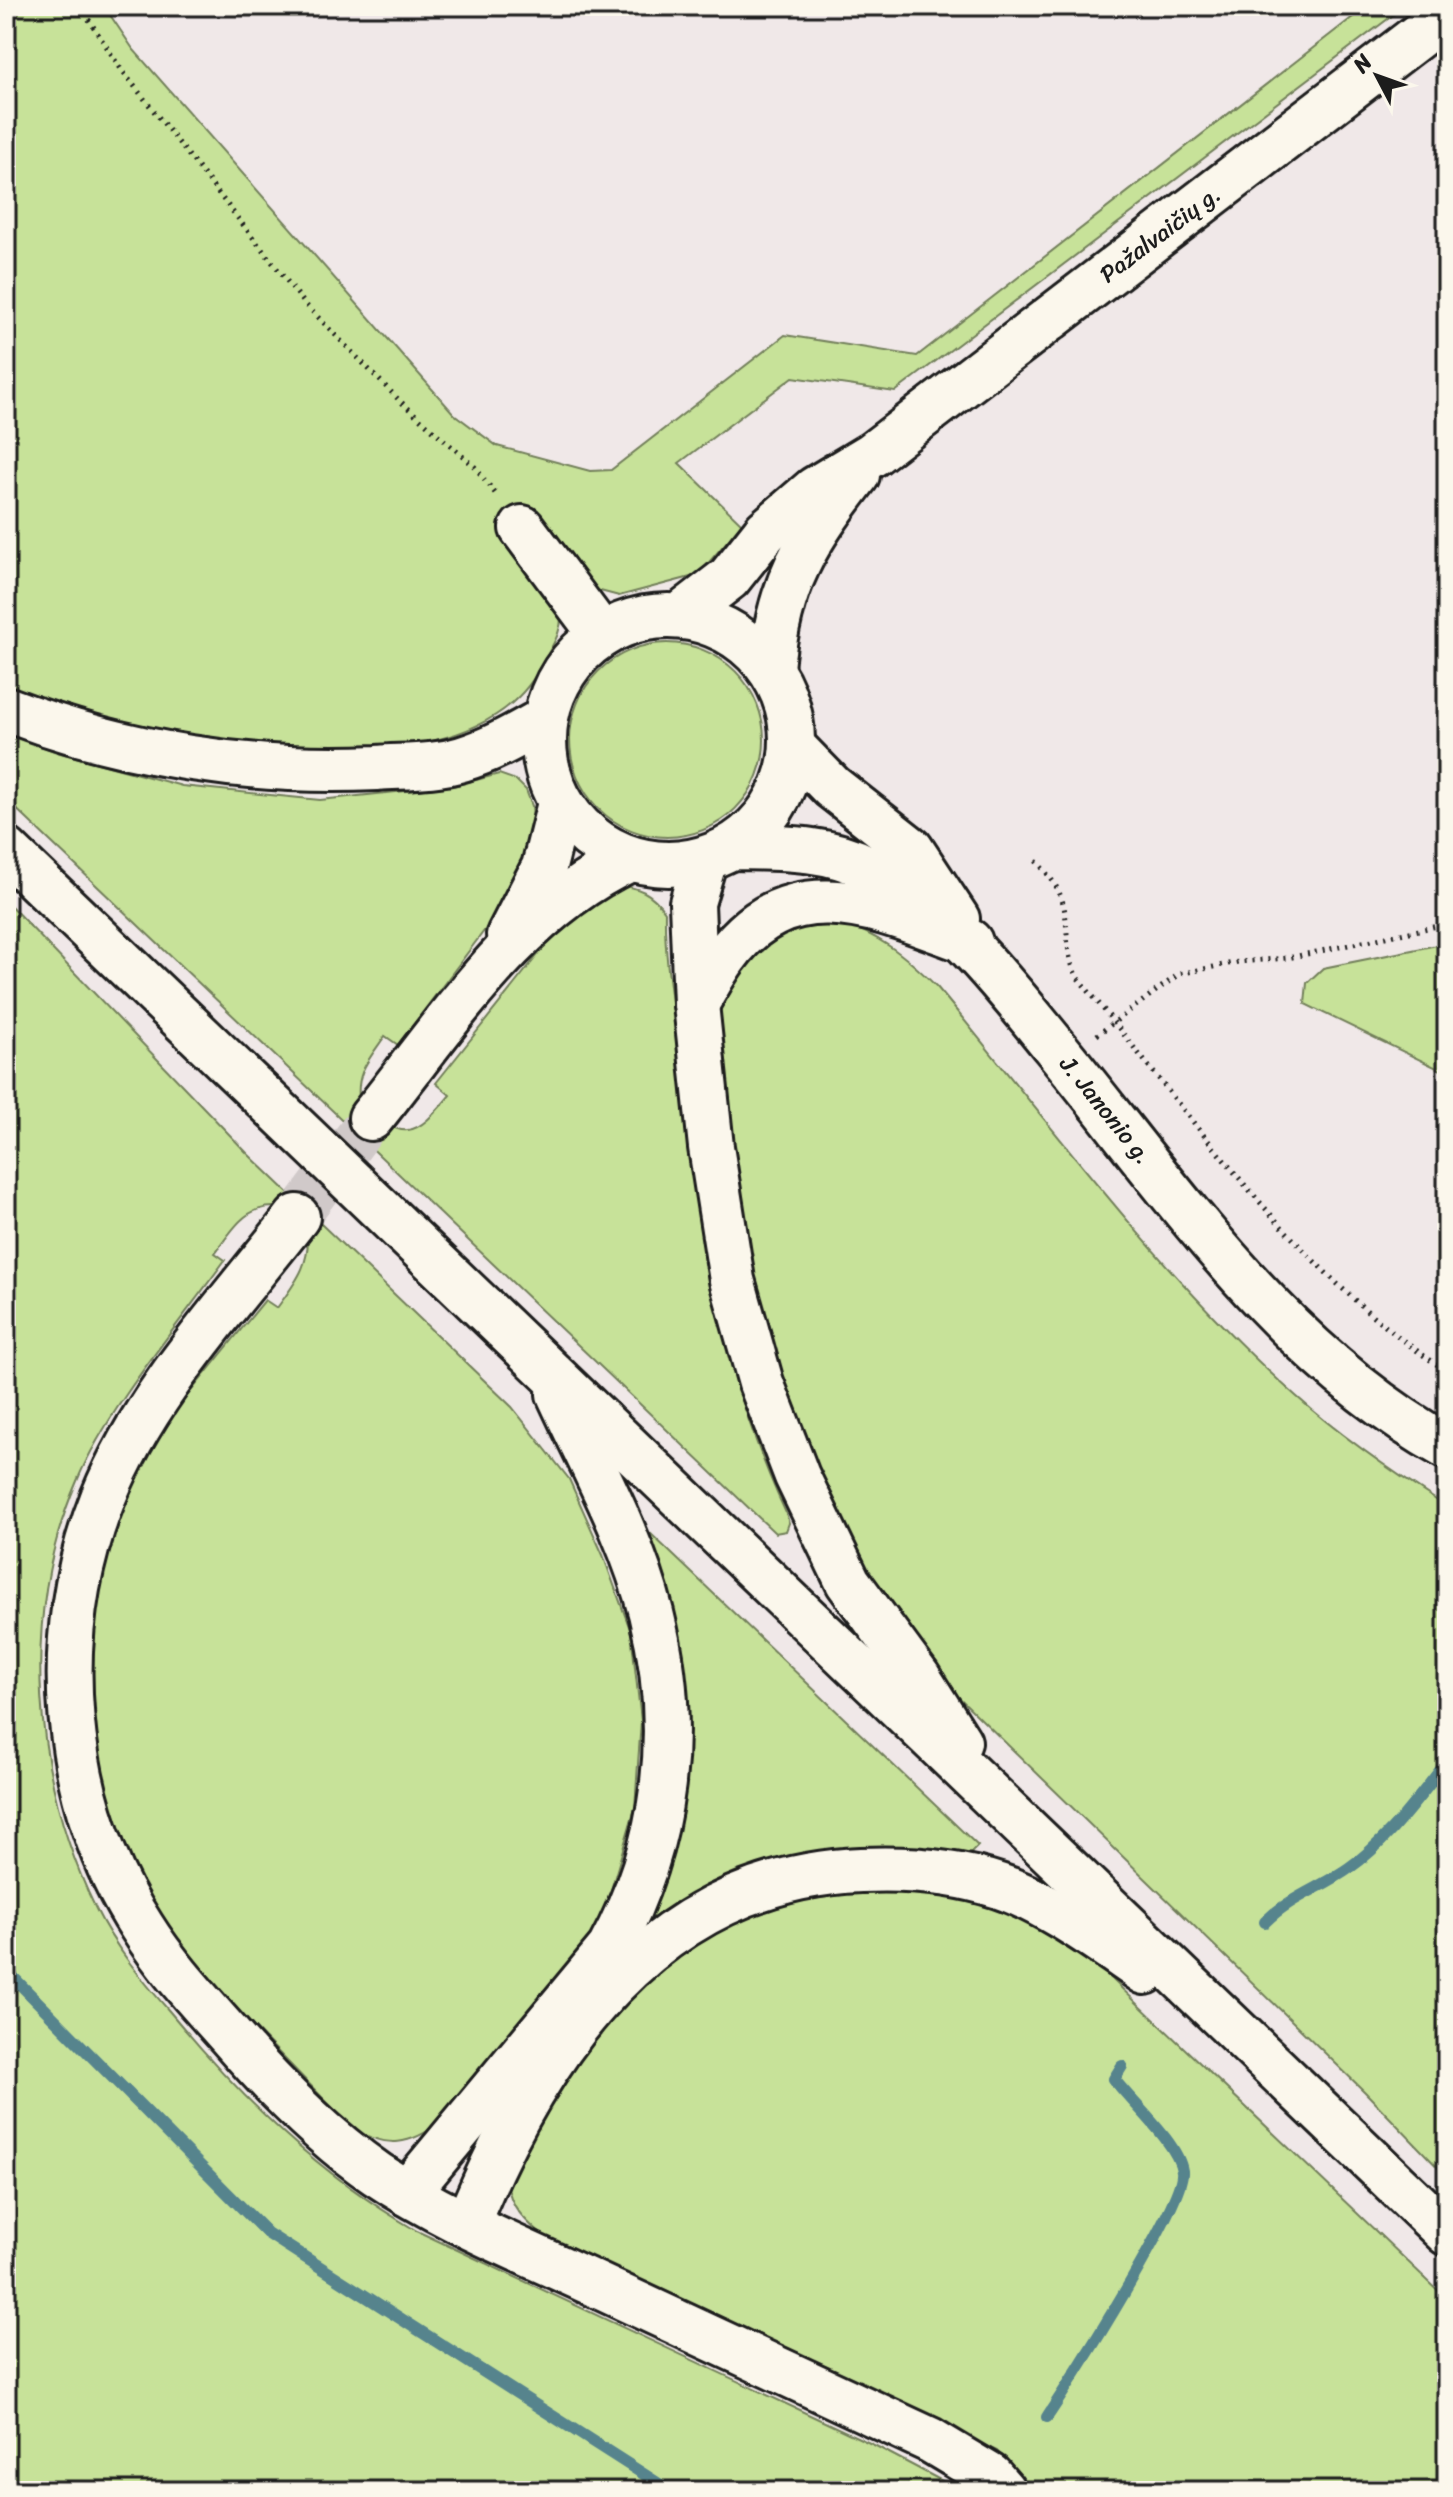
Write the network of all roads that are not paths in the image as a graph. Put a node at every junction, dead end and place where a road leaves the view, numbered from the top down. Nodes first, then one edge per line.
1 (1447, 14) edge
2 (873, 454) junction
3 (522, 528) road end
4 (681, 615) junction
5 (601, 634) junction
6 (771, 669) junction
7 (6, 709) edge
8 (544, 720) junction
9 (792, 746) junction
10 (560, 803) junction
11 (6, 850) edge
12 (718, 853) junction
13 (630, 859) junction
14 (970, 942) junction
15 (493, 966) junction
16 (696, 1004) junction
17 (371, 1118) tunnel mouth
18 (297, 1217) tunnel mouth
19 (550, 1373) junction
20 (1447, 1447) edge
21 (994, 1799) junction
22 (1250, 2044) junction
23 (407, 2193) junction
24 (467, 2224) junction
25 (1447, 2233) edge
26 (1003, 2491) edge

1 - 2 main road, Pažalvaičių g.
2 - 4 main road, Pažalvaičių g.
2 - 6 main road, Pažalvaičių g.
3 - 5 main road
4 - 5 main road
4 - 6 main road
5 - 8 main road
6 - 9 main road
7 - 8 main road
8 - 10 main road
9 - 12 main road
9 - 14 main road
10 - 13 main road
10 - 15 main road
11 - 19 main road
12 - 13 main road
12 - 14 main road, J. Janonio g.
12 - 16 main road
13 - 15 main road
14 - 16 main road
14 - 20 main road, J. Janonio g.
15 - 17 main road
16 - 21 main road
18 - 23 main road
19 - 21 main road
19 - 23 main road
21 - 22 main road
22 - 24 main road
22 - 25 main road
23 - 24 main road
24 - 26 main road

